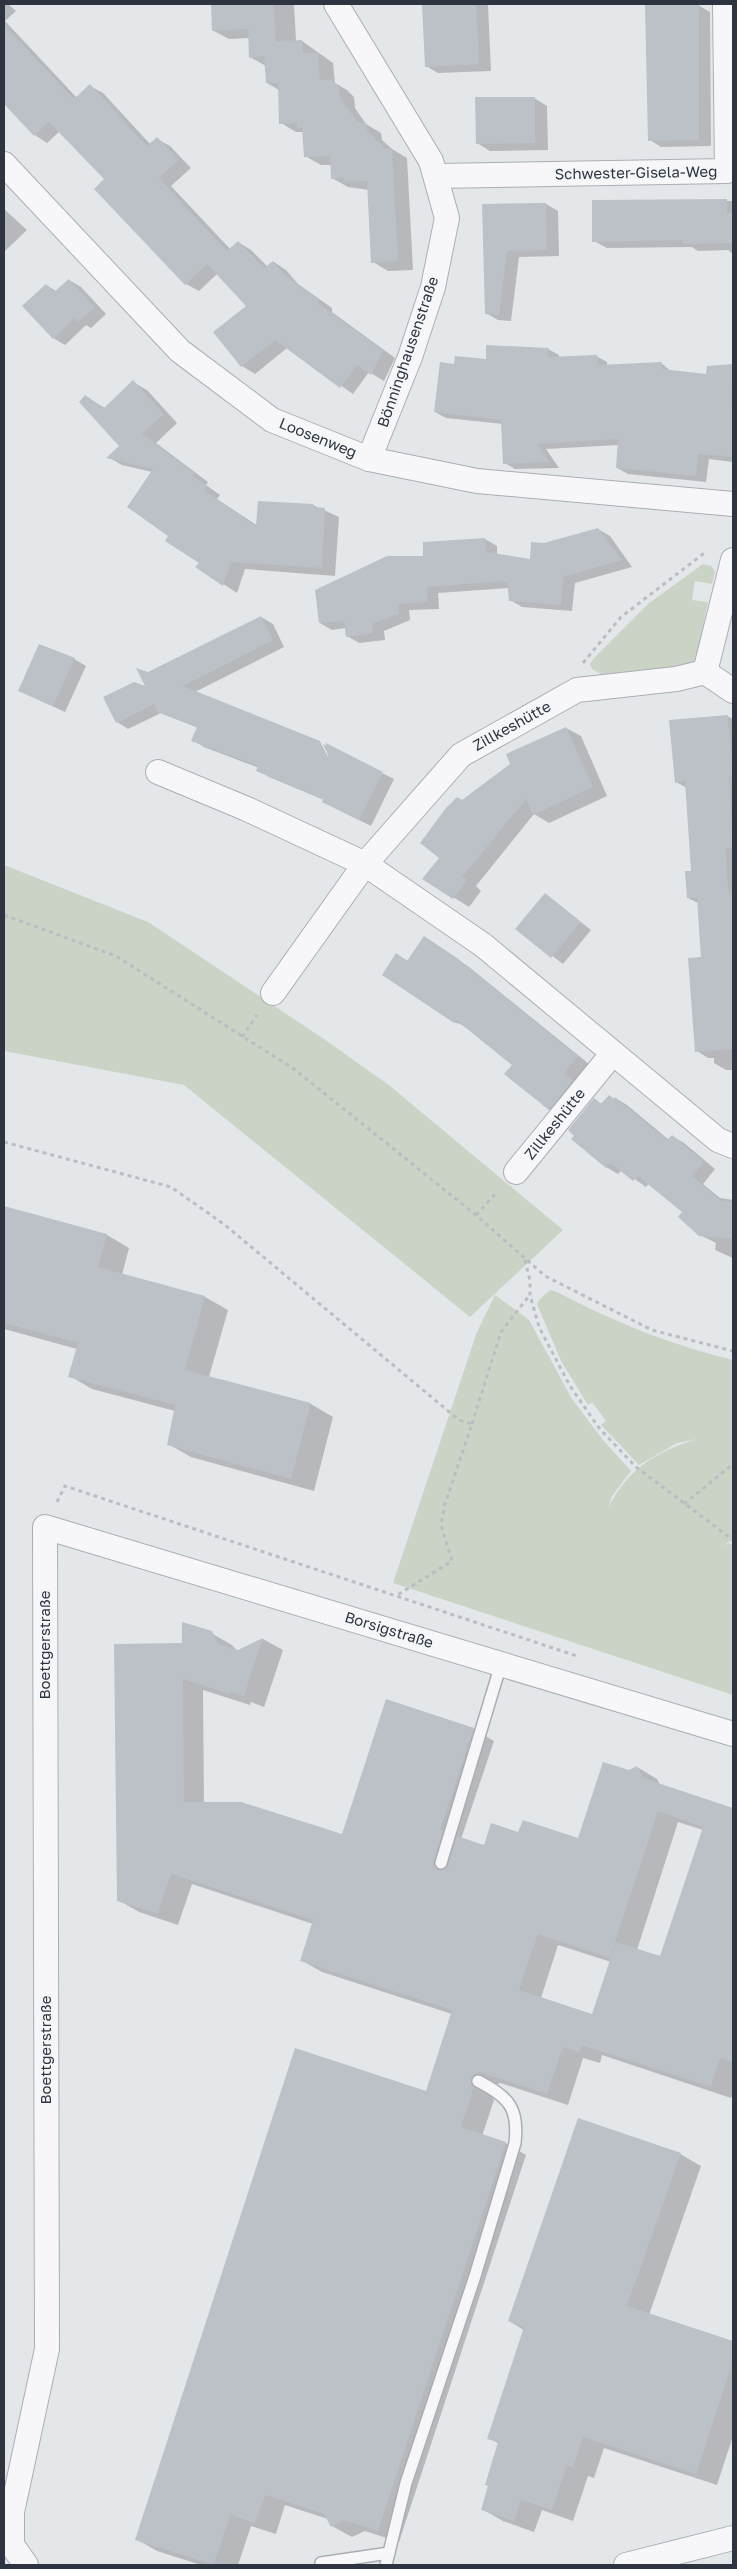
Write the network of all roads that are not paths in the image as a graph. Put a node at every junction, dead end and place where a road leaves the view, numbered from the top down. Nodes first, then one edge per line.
1 (336, 4) edge
2 (725, 4) edge
3 (4, 164) edge
4 (437, 176) junction
5 (370, 459) junction
6 (733, 504) edge
7 (733, 560) edge
8 (706, 672) junction
9 (733, 691) edge
10 (158, 772) dead end
11 (365, 864) junction
12 (273, 993) dead end
13 (613, 1053) junction
14 (733, 1146) edge
15 (516, 1172) road end
16 (45, 1527) joint
17 (501, 1664) junction
18 (733, 1734) edge
19 (441, 1863) dead end
20 (478, 2081) dead end
21 (733, 2538) edge
22 (388, 2553) junction
23 (681, 2558) edge
24 (321, 2563) dead end
25 (25, 2565) edge
26 (386, 2565) edge
27 (626, 2565) edge

1 - 4 street, Bönninghausenstraße
2 - 4 street, Schwester-Gisela-Weg
3 - 5 street, Loosenweg
4 - 5 street, Bönninghausenstraße
5 - 6 street, Loosenweg
7 - 8 street
8 - 9 street
8 - 11 street, Zillkeshütte
10 - 11 street
11 - 12 street, Zillkeshütte
11 - 13 street
13 - 14 street
13 - 15 street, Zillkeshütte
16 - 17 street, Borsigstraße
16 - 25 street, Boettgerstraße
17 - 18 street, Borsigstraße
17 - 19 lane
20 - 22 lane
21 - 23 street
22 - 24 lane
22 - 26 lane
23 - 27 street

